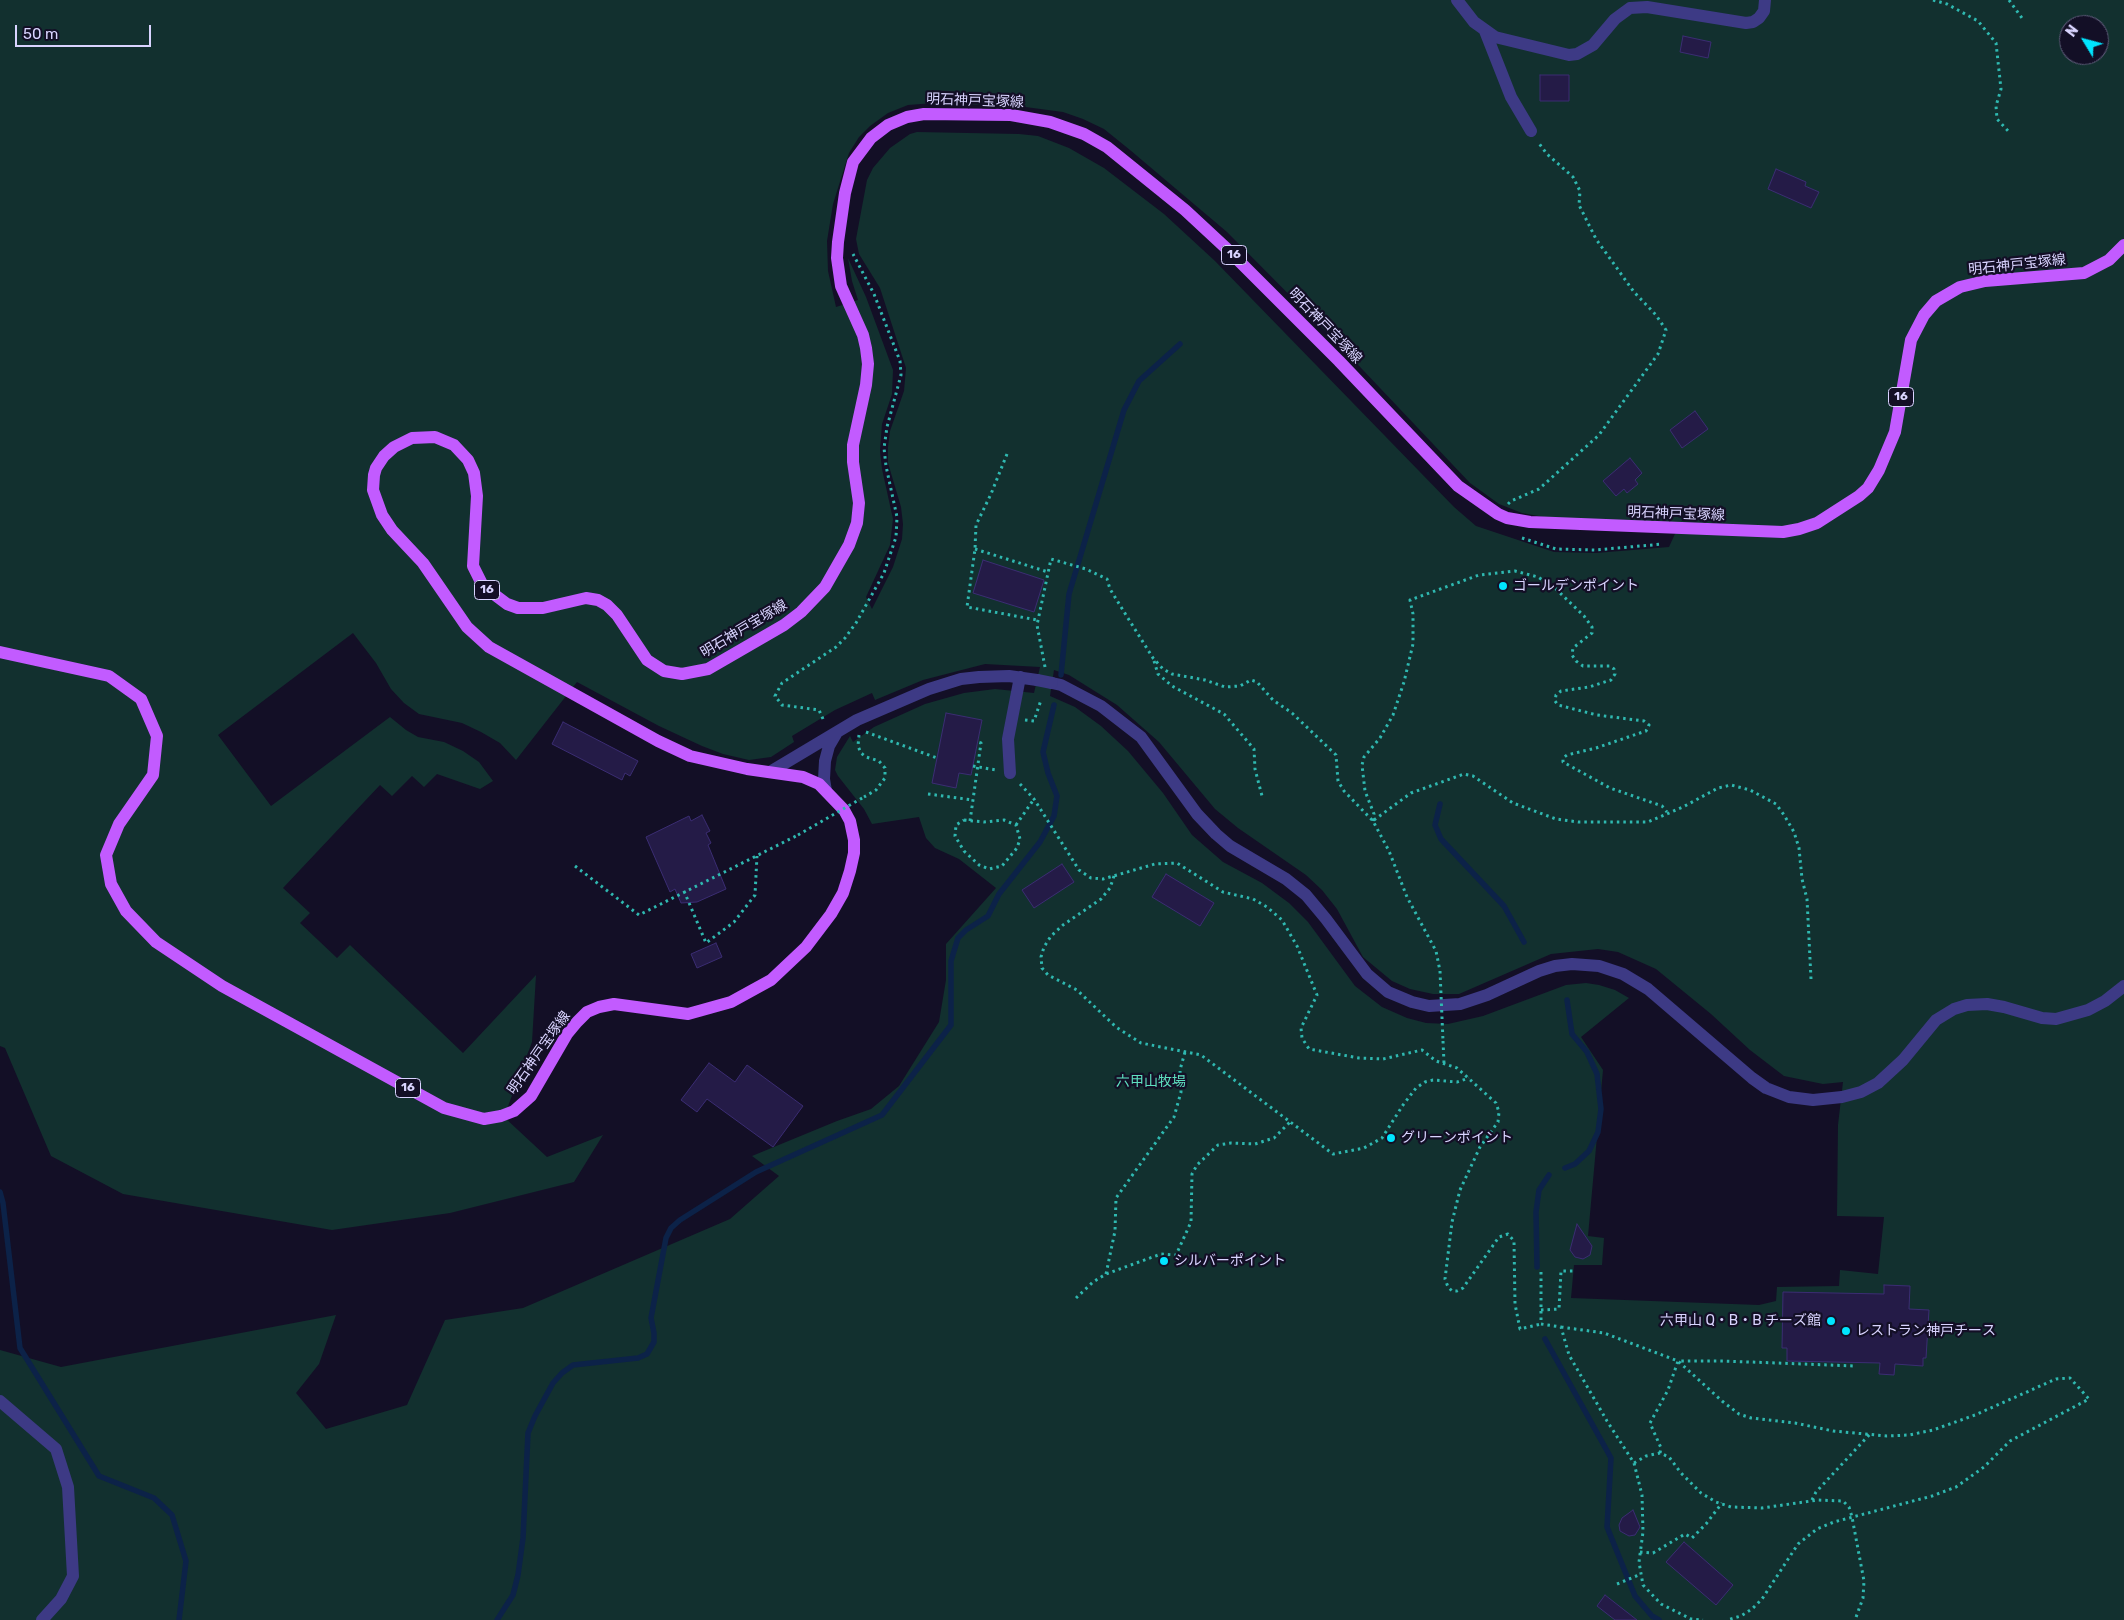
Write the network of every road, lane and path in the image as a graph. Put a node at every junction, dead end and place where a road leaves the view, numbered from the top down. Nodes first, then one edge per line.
1 (1457, 0) edge
2 (1765, 0) edge
3 (1932, 0) edge
4 (2009, 0) edge
5 (2022, 18) dead end
6 (1485, 31) junction
7 (1531, 131) joint
8 (2009, 132) dead end
9 (854, 245) dead end
10 (2124, 245) edge
11 (1007, 454) dead end
12 (1498, 514) junction
13 (1672, 529) junction
14 (1517, 536) dead end
15 (975, 549) junction
16 (1048, 572) junction
17 (1037, 620) junction
18 (0, 652) edge
19 (1153, 658) junction
20 (1046, 669) dead end
21 (1020, 677) junction
22 (1041, 700) dead end
23 (823, 719) dead end
24 (1034, 721) dead end
25 (838, 732) junction
26 (862, 732) dead end
27 (868, 733) dead end
28 (978, 742) dead end
29 (937, 758) dead end
30 (770, 772) junction
31 (1010, 773) dead end
32 (826, 791) junction
33 (928, 794) dead end
34 (1262, 796) dead end
35 (1034, 799) dead end
36 (973, 800) junction
37 (1039, 807) dead end
38 (1667, 812) junction
39 (970, 821) junction
40 (1373, 821) junction
41 (1016, 825) junction
42 (757, 856) junction
43 (575, 866) dead end
44 (1114, 876) junction
45 (684, 891) junction
46 (1811, 979) dead end
47 (2124, 986) edge
48 (1185, 1052) junction
49 (1444, 1063) junction
50 (1469, 1078) junction
51 (1290, 1122) junction
52 (1574, 1271) dead end
53 (1541, 1272) dead end
54 (1106, 1274) junction
55 (1076, 1298) dead end
56 (1541, 1310) junction
57 (1541, 1324) junction
58 (1561, 1327) junction
59 (1678, 1361) junction
60 (1856, 1366) dead end
61 (0, 1401) edge
62 (1870, 1434) junction
63 (1660, 1453) junction
64 (1634, 1462) junction
65 (1812, 1501) junction
66 (1722, 1503) junction
67 (1852, 1516) junction
68 (1640, 1552) junction
69 (1641, 1574) junction
70 (1617, 1584) dead end
71 (42, 1620) edge
72 (1703, 1620) edge
73 (1727, 1620) edge
74 (1855, 1620) edge

1 - 6 street
2 - 6 street
3 - 8 path
4 - 5 path
6 - 7 street
7 - 12 path
9 - 23 path
10 - 13 main road, 明石神戸宝塚線 / 16
11 - 15 path
12 - 13 main road, 明石神戸宝塚線 / 16
12 - 30 main road, 明石神戸宝塚線 / 16
13 - 14 path
15 - 16 path
15 - 17 path
16 - 17 path
16 - 19 path
17 - 20 path
18 - 32 main road, 明石神戸宝塚線 / 16
19 - 34 path
19 - 40 path
21 - 25 street
21 - 31 street
21 - 47 street, bridge
22 - 24 path
25 - 30 street
25 - 32 street
26 - 42 path, bridge
27 - 29 path
28 - 36 path
30 - 32 main road, 明石神戸宝塚線 / 16
33 - 36 path
35 - 41 path
36 - 39 path
37 - 44 path
38 - 40 path
38 - 40 path
38 - 46 path
39 - 41 path
39 - 41 path
40 - 49 path, bridge
42 - 45 path
42 - 45 path
43 - 45 path
44 - 48 path
44 - 49 path
48 - 51 path
48 - 54 path
49 - 50 path
50 - 51 path
50 - 57 path
51 - 54 path
52 - 56 path
53 - 56 path
54 - 55 path
56 - 57 path
57 - 58 path
58 - 59 path
58 - 64 path
59 - 60 path
59 - 62 path
59 - 63 path
61 - 71 street
62 - 65 path
62 - 67 path
63 - 64 path
63 - 66 path
64 - 68 path
65 - 66 path
65 - 67 path
66 - 68 path
67 - 73 path
67 - 74 path
68 - 69 path
69 - 70 path
69 - 72 path

